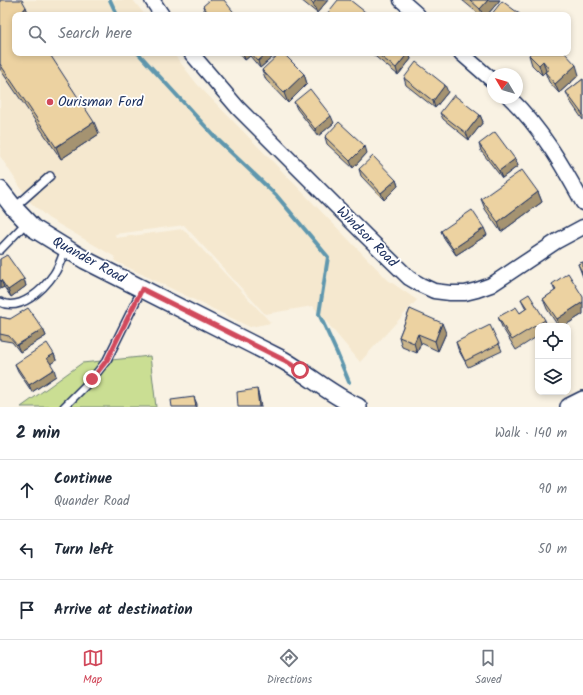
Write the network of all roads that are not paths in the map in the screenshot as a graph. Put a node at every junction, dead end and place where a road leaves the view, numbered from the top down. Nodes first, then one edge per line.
1 (152, 0) edge
2 (401, 0) edge
3 (160, 12) edge
4 (415, 12) edge
5 (194, 56) edge
6 (464, 56) edge
7 (487, 76) edge
8 (515, 104) edge
9 (50, 176) dead end
10 (0, 190) edge
11 (583, 203) edge
12 (14, 208) junction
13 (27, 222) junction
14 (583, 227) edge
15 (66, 248) junction
16 (0, 250) edge
17 (142, 289) junction
18 (0, 302) edge
19 (583, 400) edge
20 (64, 407) edge
21 (358, 407) edge
22 (569, 407) edge

1 - 3 street
2 - 4 street
5 - 14 street, Windsor Road
6 - 7 street
8 - 11 street
9 - 12 lane
10 - 12 street, Quander Road
12 - 13 street, Quander Road
13 - 15 street, Quander Road
13 - 16 lane
15 - 17 street, Quander Road
15 - 18 lane
17 - 20 lane
17 - 21 street, Quander Road
19 - 22 street

